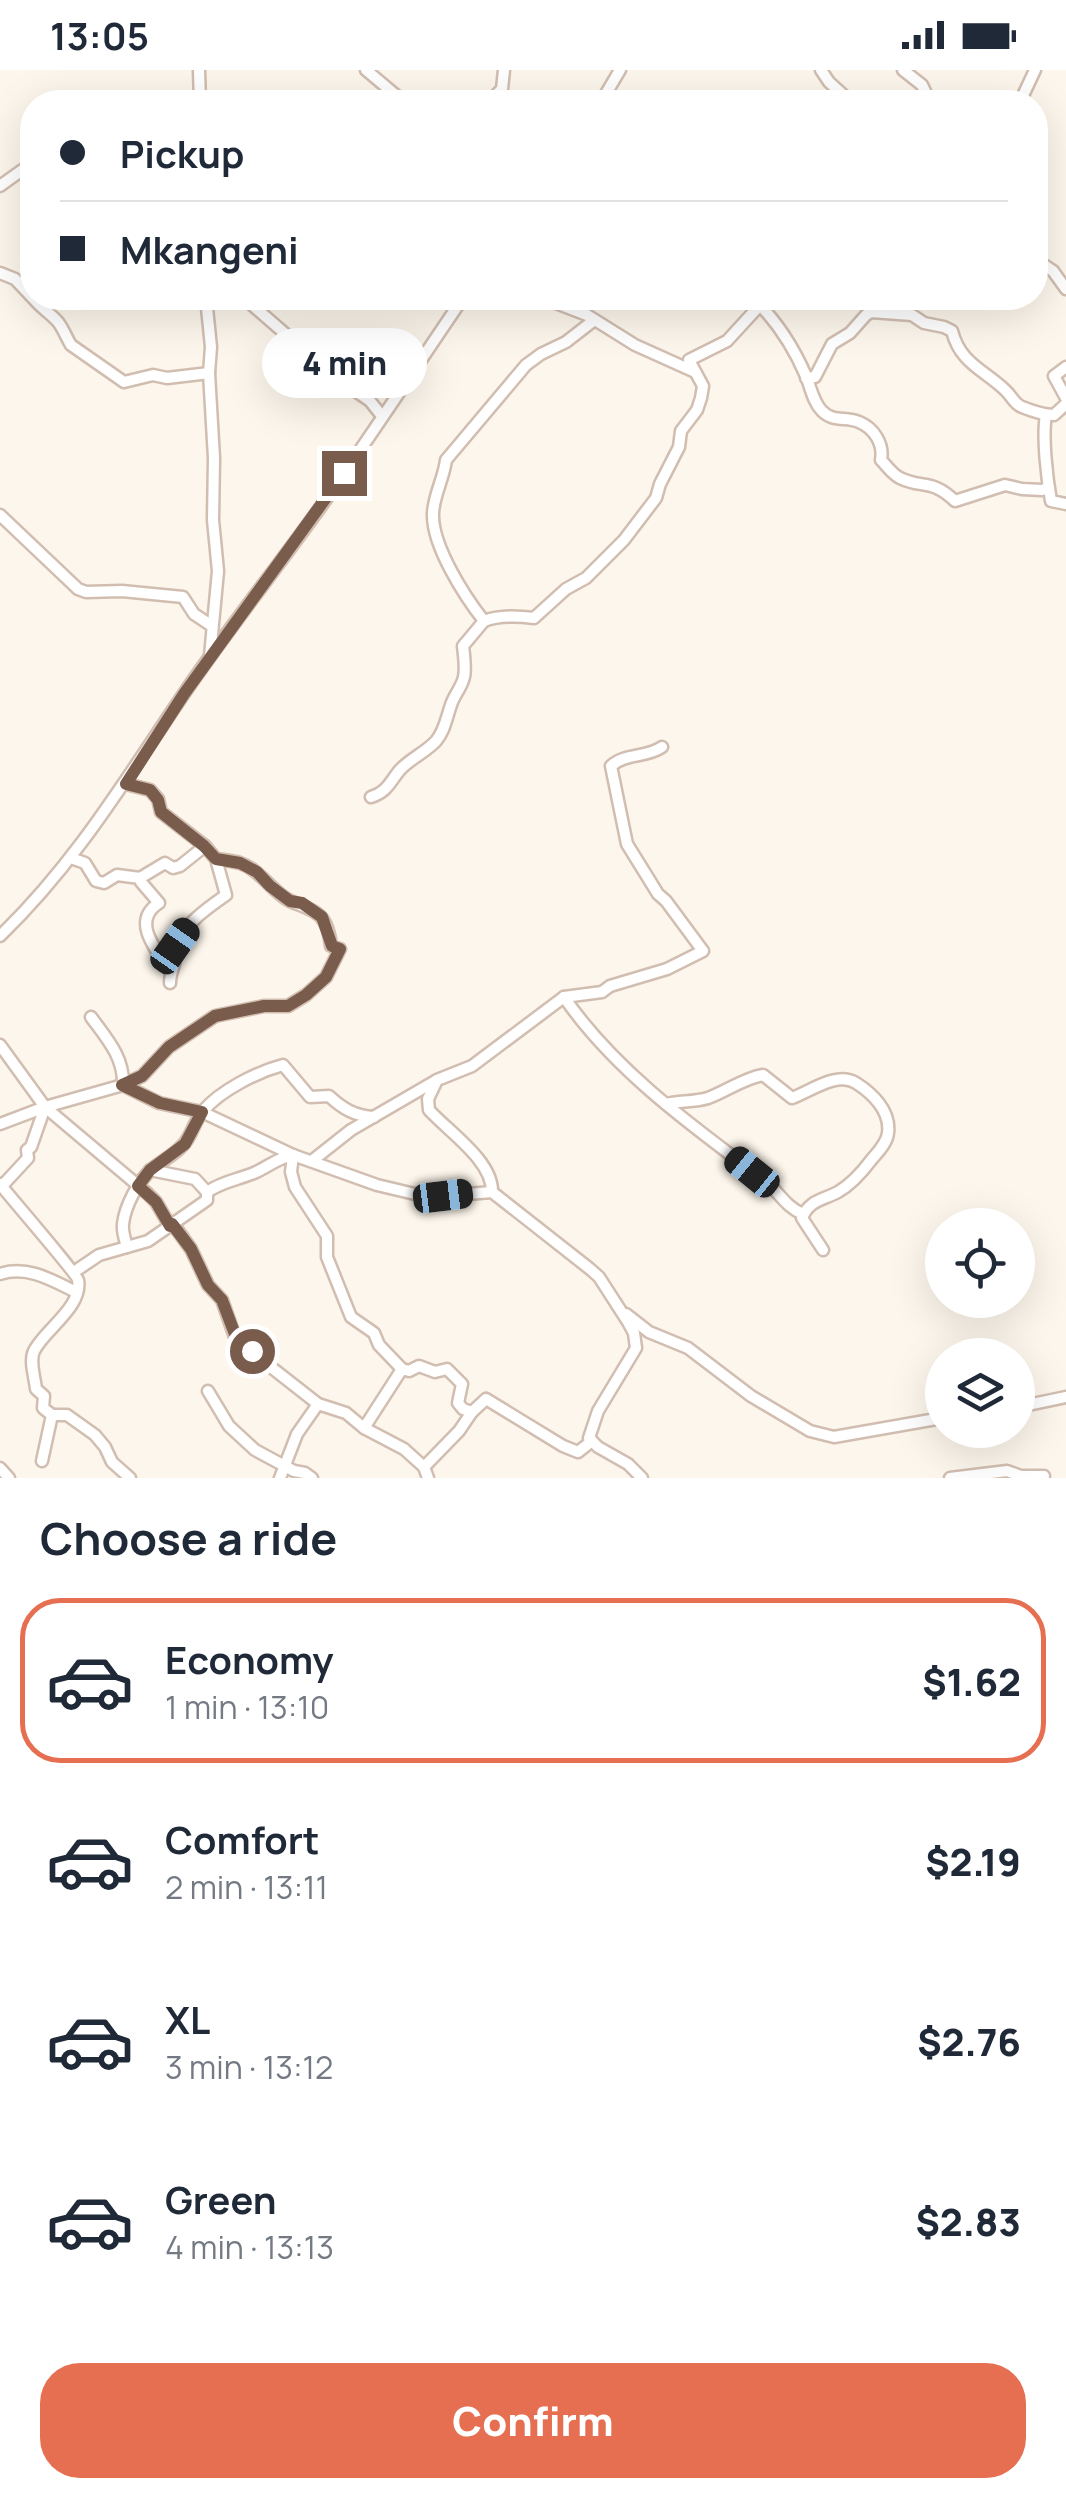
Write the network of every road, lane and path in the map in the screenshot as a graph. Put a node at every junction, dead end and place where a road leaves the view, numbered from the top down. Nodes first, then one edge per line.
1 (366, 70) edge
2 (604, 70) edge
3 (821, 70) edge
4 (903, 70) edge
5 (618, 73) edge
6 (392, 90) edge
7 (837, 90) edge
8 (924, 90) edge
9 (1048, 268) edge
10 (1066, 289) edge
11 (44, 310) edge
12 (207, 310) edge
13 (258, 310) edge
14 (455, 310) edge
15 (572, 310) edge
16 (750, 310) edge
17 (766, 310) edge
18 (593, 320) junction
19 (1066, 367) edge
20 (695, 372) junction
21 (209, 373) junction
22 (806, 378) junction
23 (1066, 401) edge
24 (1046, 415) junction
25 (382, 416) junction
26 (1048, 488) junction
27 (1066, 504) edge
28 (0, 515) edge
29 (484, 621) junction
30 (212, 626) junction
31 (210, 658) junction
32 (662, 746) dead end
33 (126, 784) junction
34 (372, 797) dead end
35 (204, 846) junction
36 (71, 858) junction
37 (216, 859) junction
38 (140, 878) junction
39 (0, 936) edge
40 (564, 997) junction
41 (91, 1017) dead end
42 (0, 1045) edge
43 (437, 1080) junction
44 (122, 1085) junction
45 (666, 1104) junction
46 (45, 1107) junction
47 (202, 1112) junction
48 (375, 1118) junction
49 (0, 1124) edge
50 (293, 1155) junction
51 (313, 1160) junction
52 (150, 1170) junction
53 (1, 1185) edge
54 (138, 1186) junction
55 (207, 1192) junction
56 (492, 1192) junction
57 (804, 1214) junction
58 (171, 1225) junction
59 (127, 1246) junction
60 (824, 1250) dead end
61 (74, 1272) junction
62 (0, 1274) edge
63 (76, 1292) junction
64 (618, 1307) junction
65 (402, 1369) junction
66 (208, 1391) dead end
67 (1066, 1397) edge
68 (318, 1404) junction
69 (1035, 1404) edge
70 (472, 1412) junction
71 (52, 1415) junction
72 (925, 1421) edge
73 (364, 1428) junction
74 (592, 1441) junction
75 (42, 1461) dead end
76 (0, 1468) edge
77 (282, 1472) edge
78 (426, 1473) edge
79 (1044, 1476) edge
80 (9, 1478) edge
81 (130, 1478) edge
82 (312, 1478) edge
83 (642, 1478) edge
84 (950, 1478) edge

1 - 6 street
2 - 5 street
3 - 7 street
4 - 8 street
9 - 10 street
11 - 21 street
12 - 21 street
13 - 25 street
14 - 25 street
15 - 18 street
16 - 20 street
17 - 22 street
18 - 20 street
18 - 29 street
19 - 23 street
20 - 29 street
21 - 30 street
22 - 24 street
22 - 26 street
23 - 24 street
24 - 26 street
25 - 31 street
26 - 27 street
28 - 30 street
29 - 34 street
30 - 31 street
31 - 33 street
32 - 40 street
33 - 35 street
33 - 36 street
35 - 37 street
35 - 38 street
36 - 38 street
36 - 39 street
37 - 38 street
37 - 44 street
40 - 43 street
40 - 45 street
41 - 44 street
42 - 46 street
43 - 48 street
43 - 56 street
44 - 46 street
44 - 47 street
45 - 57 street
45 - 57 street
46 - 49 street
46 - 53 street
46 - 54 street
47 - 48 street
47 - 50 street
47 - 52 street
48 - 51 street
50 - 51 street
50 - 55 street
50 - 65 street
51 - 56 street
52 - 54 street
52 - 55 street
53 - 61 street
54 - 58 street
54 - 59 street
55 - 58 street
56 - 64 street
57 - 60 street
58 - 59 street
58 - 68 street
59 - 61 street
61 - 63 street
62 - 63 street
63 - 71 street
64 - 72 street
64 - 74 street
65 - 70 street
65 - 73 street
66 - 77 street
67 - 69 street
68 - 73 street
68 - 77 street
70 - 74 street
70 - 78 street
71 - 75 street
71 - 81 street
73 - 78 street
74 - 83 street
76 - 80 street
77 - 82 street
79 - 84 street

